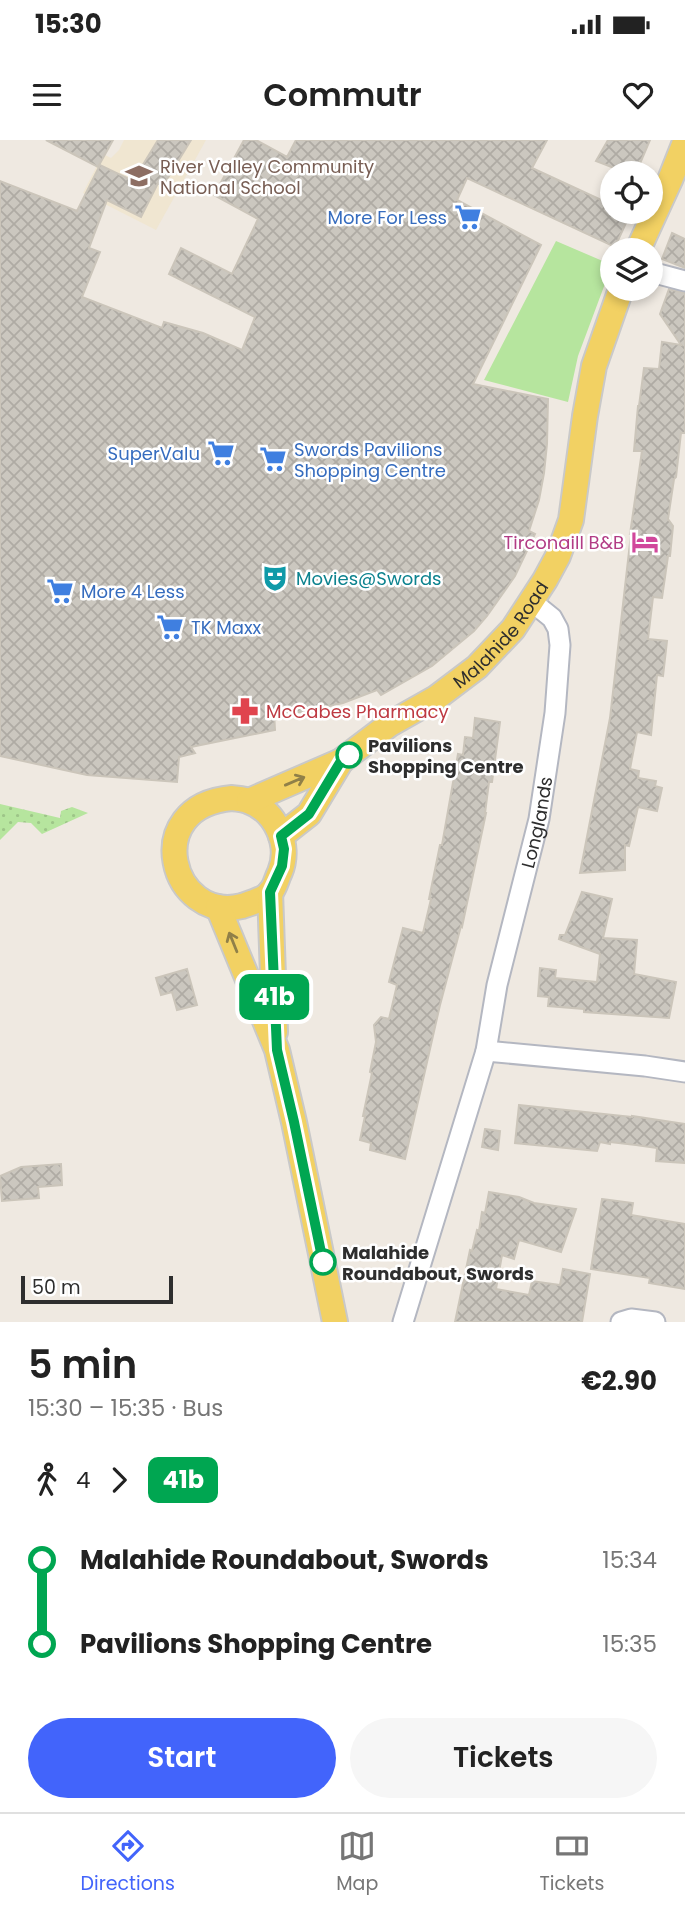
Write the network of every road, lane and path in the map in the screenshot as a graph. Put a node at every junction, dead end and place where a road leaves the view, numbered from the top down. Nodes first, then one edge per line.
1 (685, 142) edge
2 (678, 182) edge
3 (645, 238) edge
4 (663, 275) edge
5 (685, 281) edge
6 (617, 301) edge
7 (531, 601) junction
8 (341, 761) junction
9 (248, 801) junction
10 (281, 836) junction
11 (270, 892) junction
12 (218, 907) junction
13 (277, 1050) junction
14 (486, 1051) junction
15 (685, 1072) edge
16 (335, 1322) edge
17 (402, 1322) edge
18 (621, 1322) edge
19 (655, 1322) edge

1 - 2 main road
2 - 3 main road
4 - 5 street
6 - 7 main road, Malahide Road
7 - 8 main road, Malahide Road
7 - 14 street, Longlands
9 -> 8 main road, Malahide Road
8 - 10 main road, Malahide Road
9 - 10 main road
9 - 12 main road
10 - 11 main road
11 - 12 main road
11 - 13 main road
13 -> 12 main road
13 - 16 main road
14 - 15 street
14 - 17 street, Longlands
18 - 19 street

